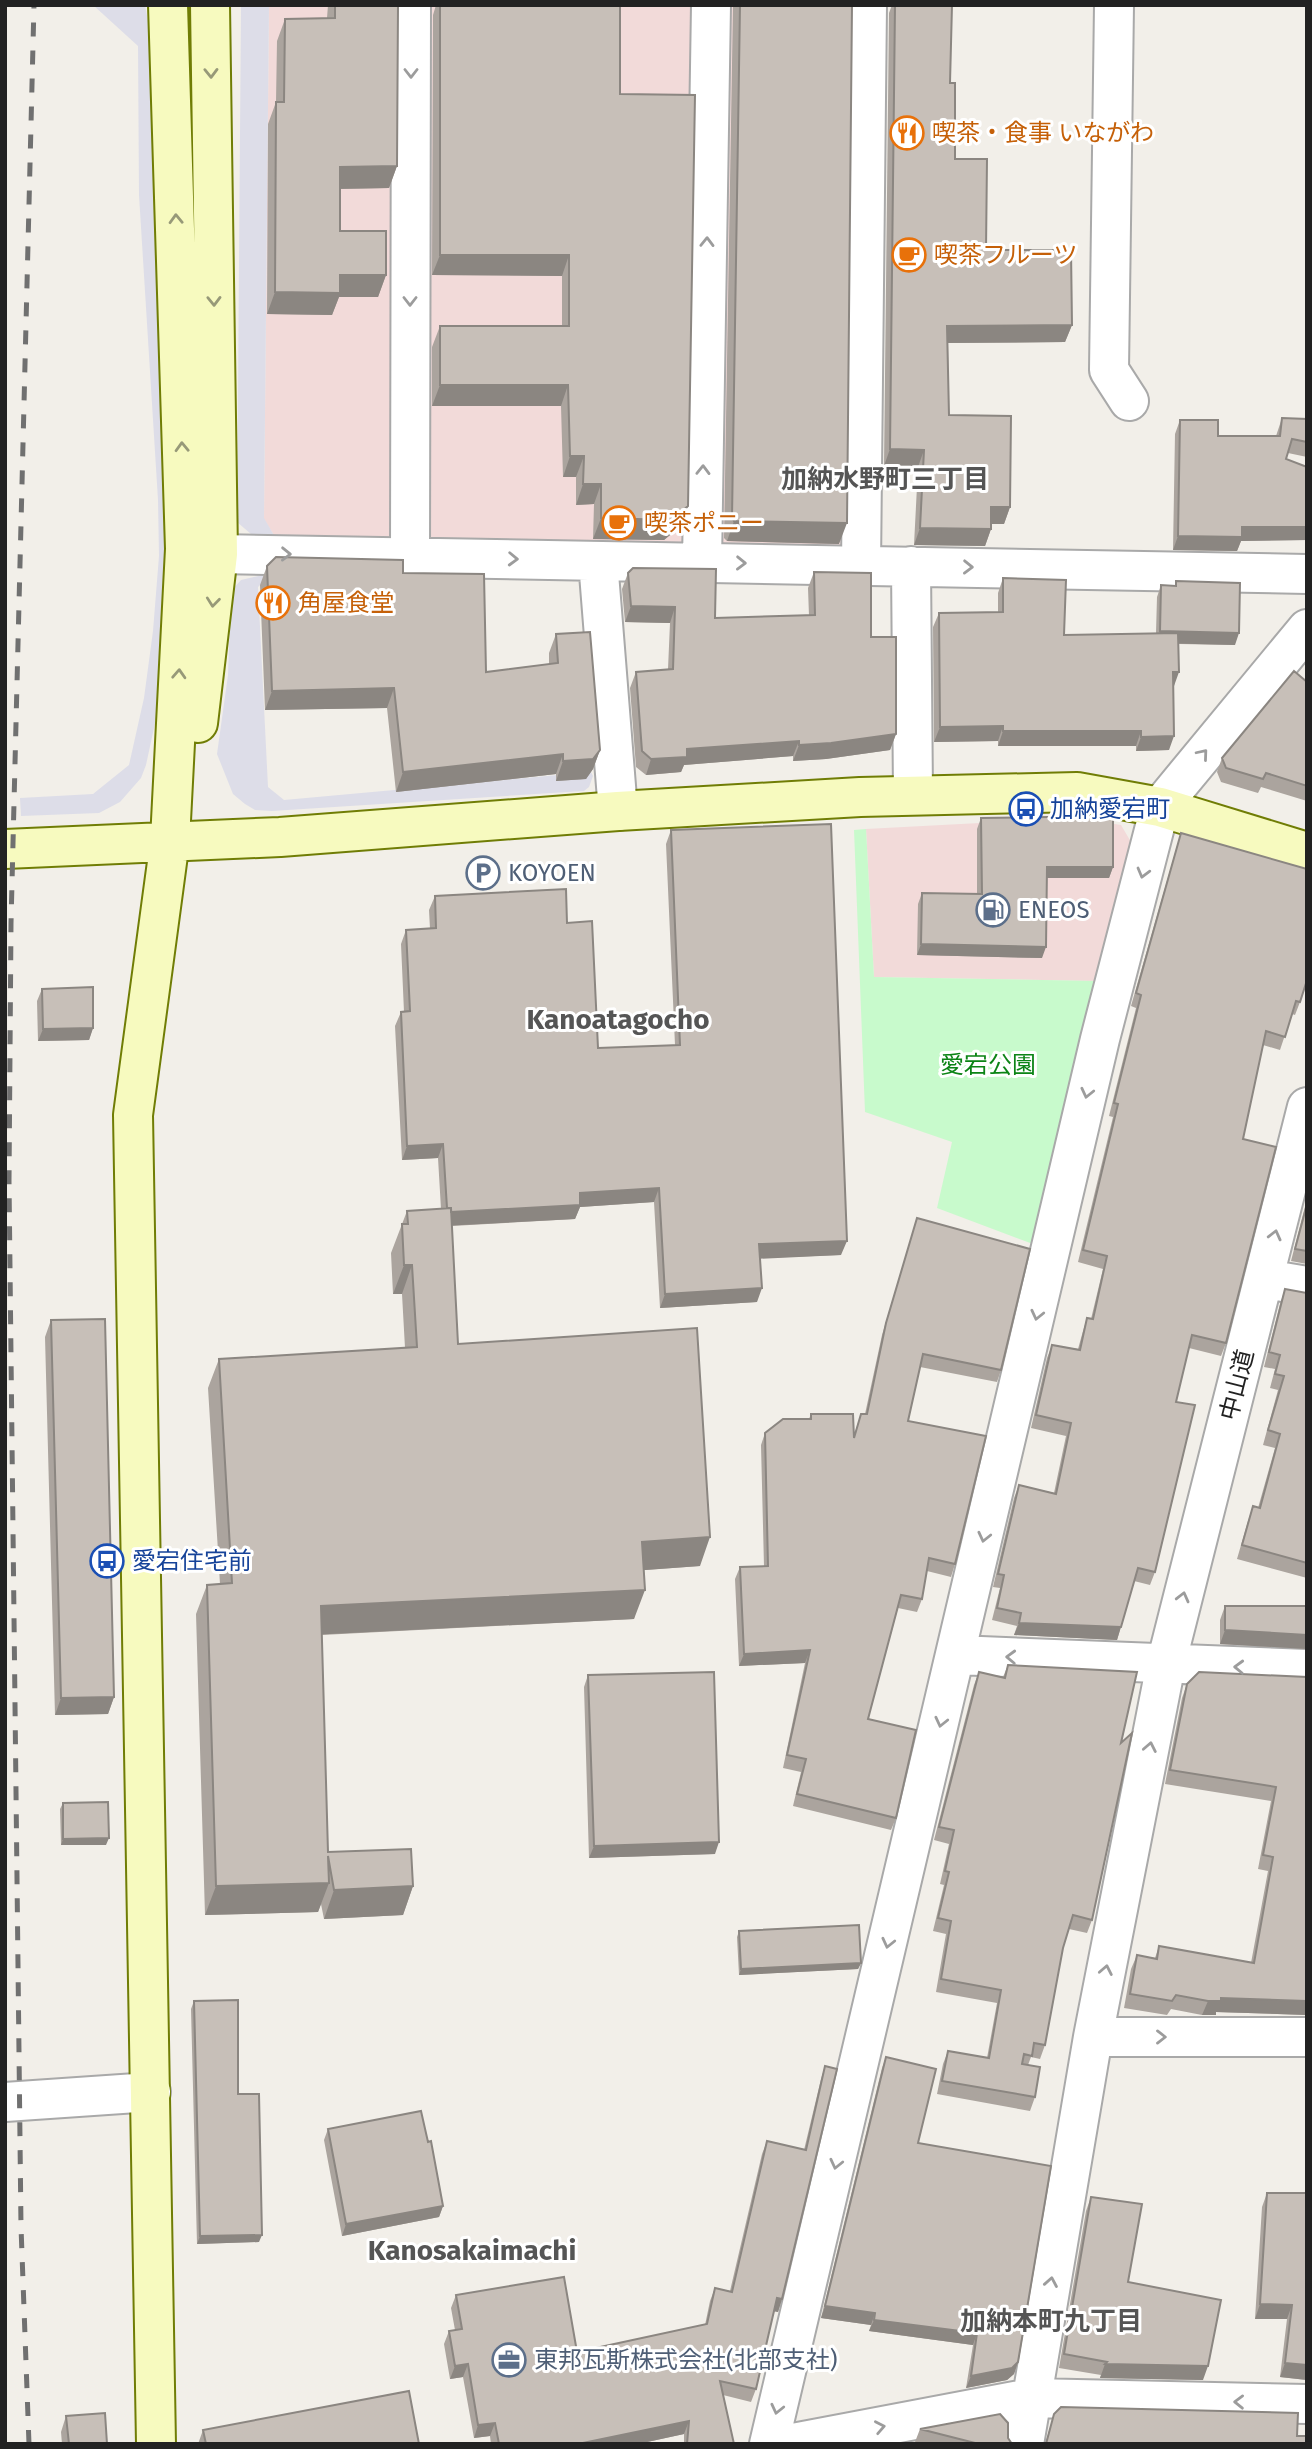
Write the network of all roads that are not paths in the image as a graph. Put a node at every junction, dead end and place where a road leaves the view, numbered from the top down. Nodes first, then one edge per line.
1 (168, 5) edge
2 (210, 5) edge
3 (411, 5) edge
4 (711, 5) edge
5 (867, 5) edge
6 (1114, 5) edge
7 (1129, 401) dead end
8 (218, 554) junction
9 (410, 556) junction
10 (598, 561) junction
11 (702, 563) junction
12 (861, 566) junction
13 (911, 566) junction
14 (1307, 574) edge
15 (1307, 629) edge
16 (913, 794) junction
17 (1160, 807) junction
18 (618, 811) junction
19 (170, 840) junction
20 (5, 849) edge
21 (1307, 852) edge
22 (1307, 1107) edge
23 (1265, 1279) junction
24 (1307, 1286) edge
25 (956, 1655) junction
26 (1166, 1664) junction
27 (1307, 1669) edge
28 (1093, 2037) junction
29 (1307, 2037) edge
30 (151, 2092) junction
31 (5, 2102) edge
32 (1031, 2398) junction
33 (1307, 2404) edge
34 (156, 2444) edge
35 (769, 2444) edge
36 (789, 2444) edge
37 (1024, 2444) edge

19 -> 1 street
2 -> 8 street
3 -> 9 street
11 -> 4 street
5 - 12 street
6 - 7 street
8 -> 9 street
8 -> 19 street
9 -> 10 street
10 - 11 street
10 - 18 street
11 -> 12 street
12 - 13 street
13 -> 14 street
13 - 16 street
17 -> 15 street
16 - 17 street
16 - 18 street
17 - 21 street
17 -> 25 street
18 - 19 street
19 - 20 street
19 - 30 street
23 -> 22 street, 中山道
23 - 24 street
26 -> 23 street, 中山道
26 -> 25 street
25 -> 35 street
27 -> 26 street
28 -> 26 street, 中山道
28 -> 29 street
32 -> 28 street, 中山道
30 - 31 street
30 - 34 street
33 -> 32 street
36 -> 32 street
32 - 37 street, 中山道

